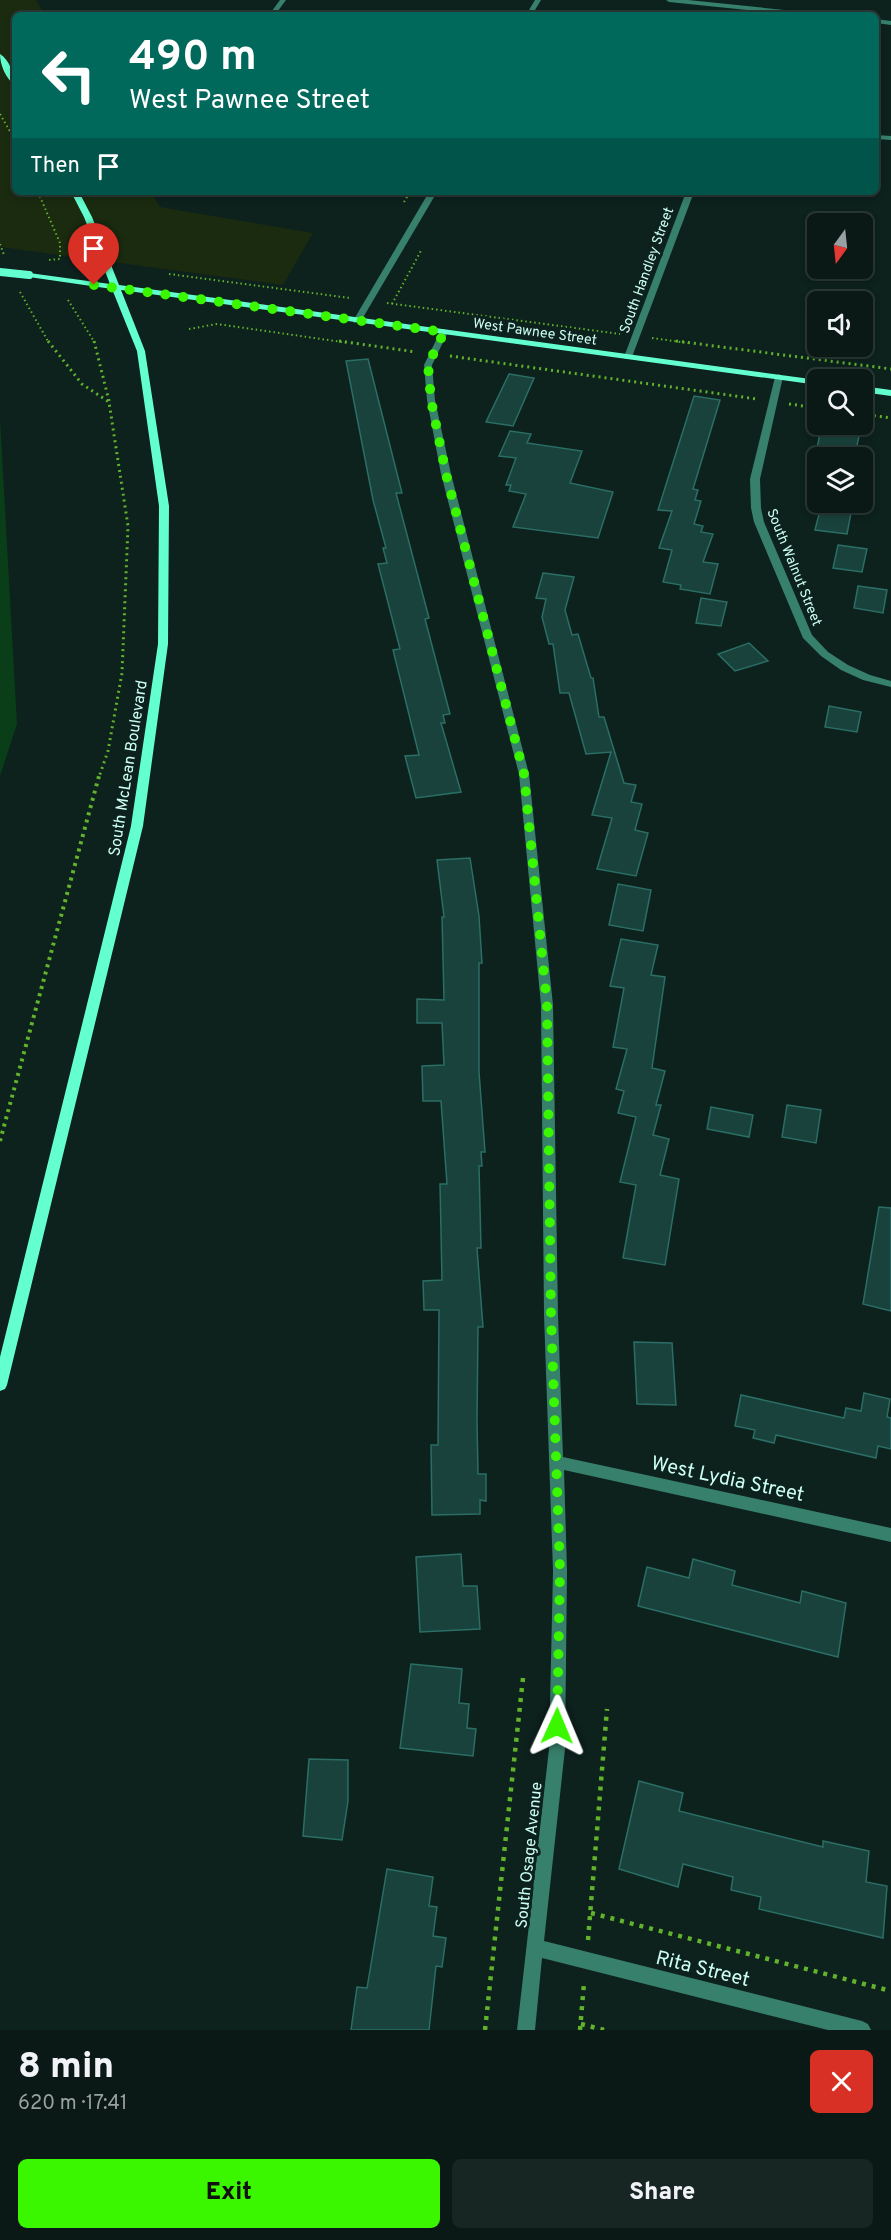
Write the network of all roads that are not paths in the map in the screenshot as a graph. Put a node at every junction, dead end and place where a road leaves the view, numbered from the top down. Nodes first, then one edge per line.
1 (669, 0) edge
2 (785, 12) edge
3 (0, 56) edge
4 (12, 78) edge
5 (77, 195) edge
6 (431, 195) edge
7 (689, 195) edge
8 (0, 272) edge
9 (117, 289) junction
10 (357, 321) junction
11 (444, 332) junction
12 (628, 357) junction
13 (779, 377) junction
14 (807, 381) edge
15 (873, 391) edge
16 (891, 393) edge
17 (891, 684) edge
18 (0, 1385) edge
19 (556, 1462) junction
20 (891, 1535) edge
21 (534, 1947) junction
22 (526, 2030) edge
23 (862, 2030) edge

1 - 2 street
3 - 4 main road
5 - 9 main road, South McLean Boulevard
6 - 10 street
7 - 12 street, South Handley Street
8 - 9 main road, West Pawnee Street, bridge
9 - 10 main road, West Pawnee Street
9 - 18 main road, South McLean Boulevard
10 - 11 main road, West Pawnee Street
11 - 12 main road, West Pawnee Street
11 - 19 street, South Osage Avenue
12 - 13 main road, West Pawnee Street
13 - 14 main road, West Pawnee Street
13 - 17 street, South Walnut Street
15 - 16 main road
19 - 20 street, West Lydia Street
19 - 21 street, South Osage Avenue
21 - 22 street, South Osage Avenue
21 - 23 street, Rita Street

